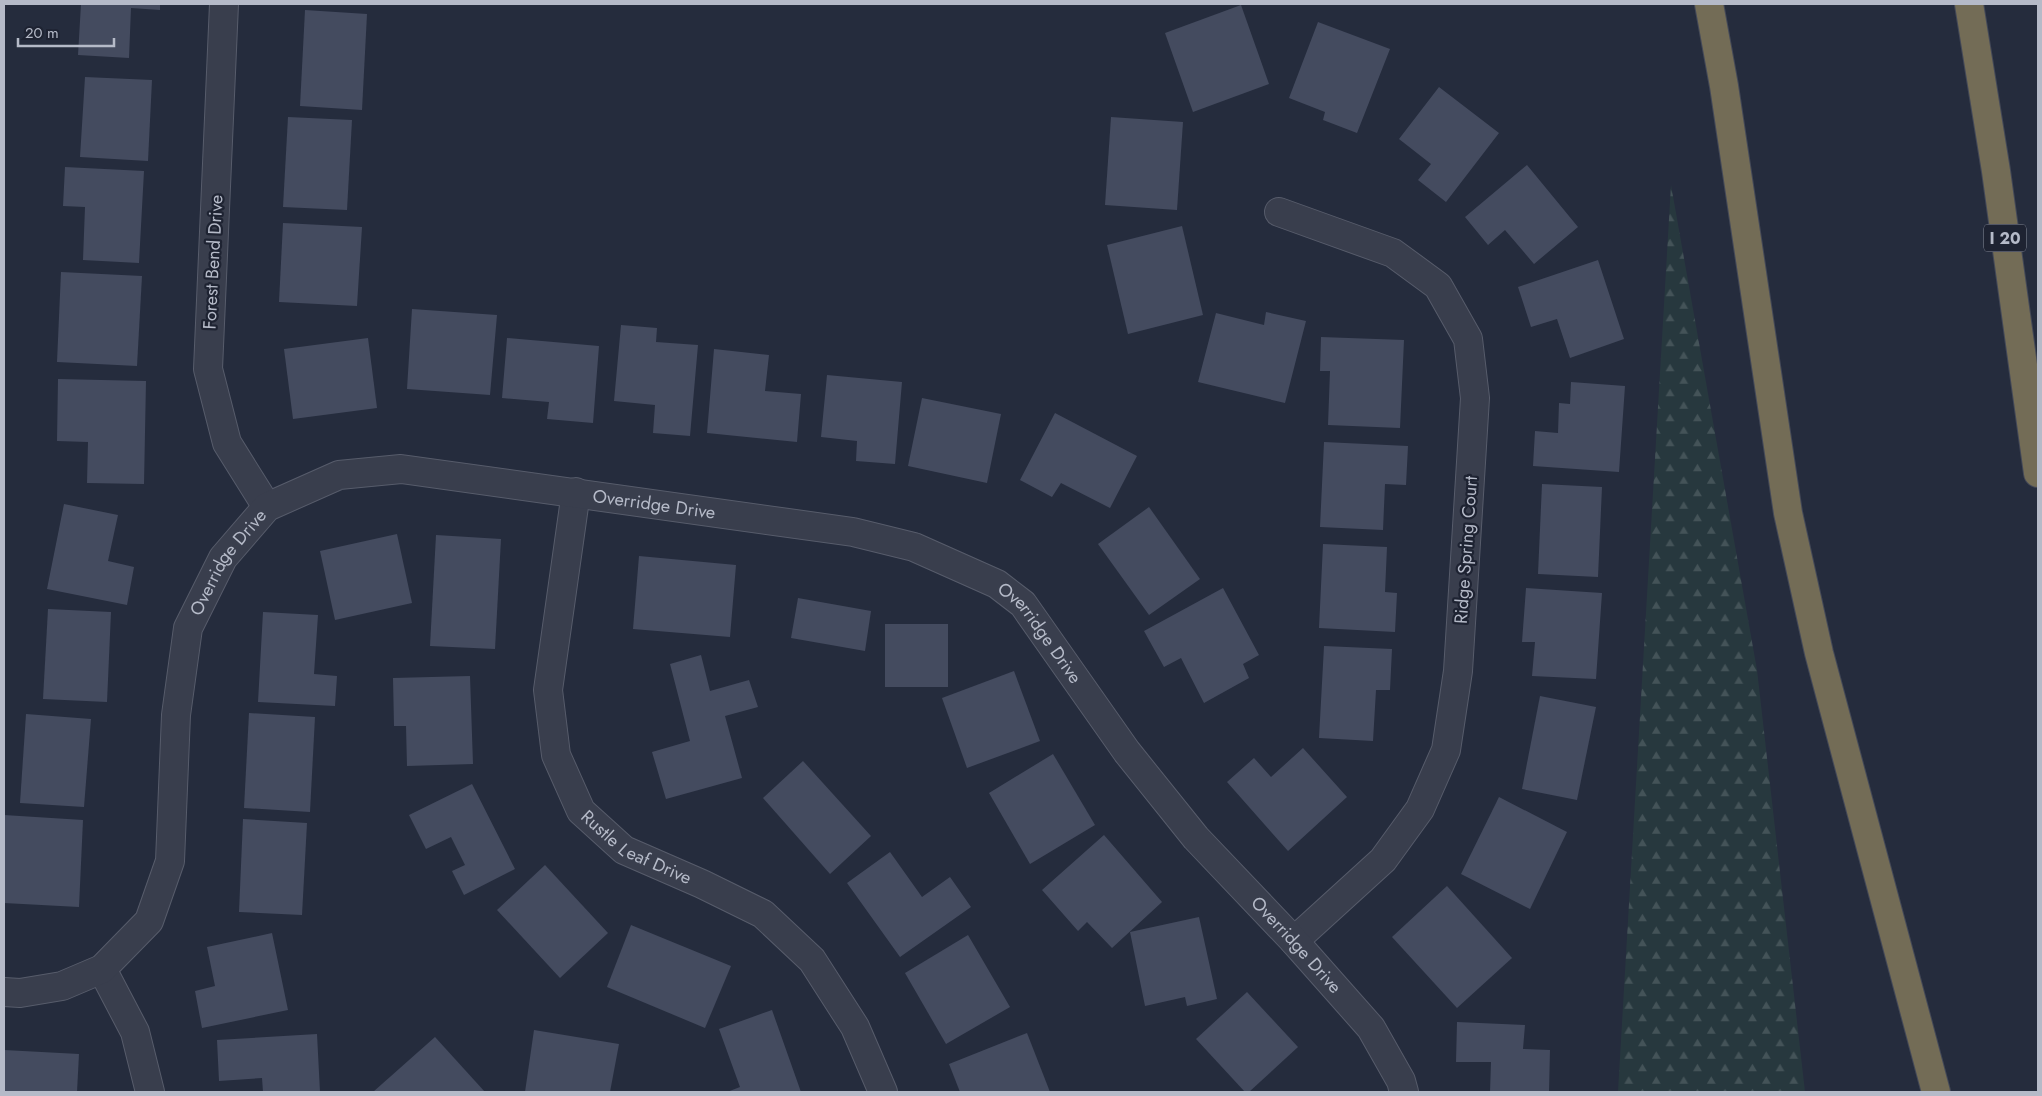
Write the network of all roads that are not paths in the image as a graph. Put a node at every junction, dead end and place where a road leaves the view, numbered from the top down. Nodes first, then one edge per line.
1 (224, 4) edge
2 (1709, 4) edge
3 (1969, 4) edge
4 (1279, 212) dead end
5 (2038, 473) edge
6 (576, 492) junction
7 (267, 507) junction
8 (1294, 941) junction
9 (102, 969) junction
10 (4, 992) edge
11 (150, 1092) edge
12 (883, 1092) edge
13 (1404, 1092) edge
14 (1936, 1092) edge

1 - 7 street, Forest Bend Drive
2 - 14 highway
3 - 5 highway, I 20
4 - 8 street, Ridge Spring Court
6 - 7 street, Overridge Drive
6 - 8 street, Overridge Drive
6 - 12 street, Rustle Leaf Drive
7 - 9 street, Overridge Drive
8 - 13 street, Overridge Drive
9 - 10 street, Overridge Drive
9 - 11 street

